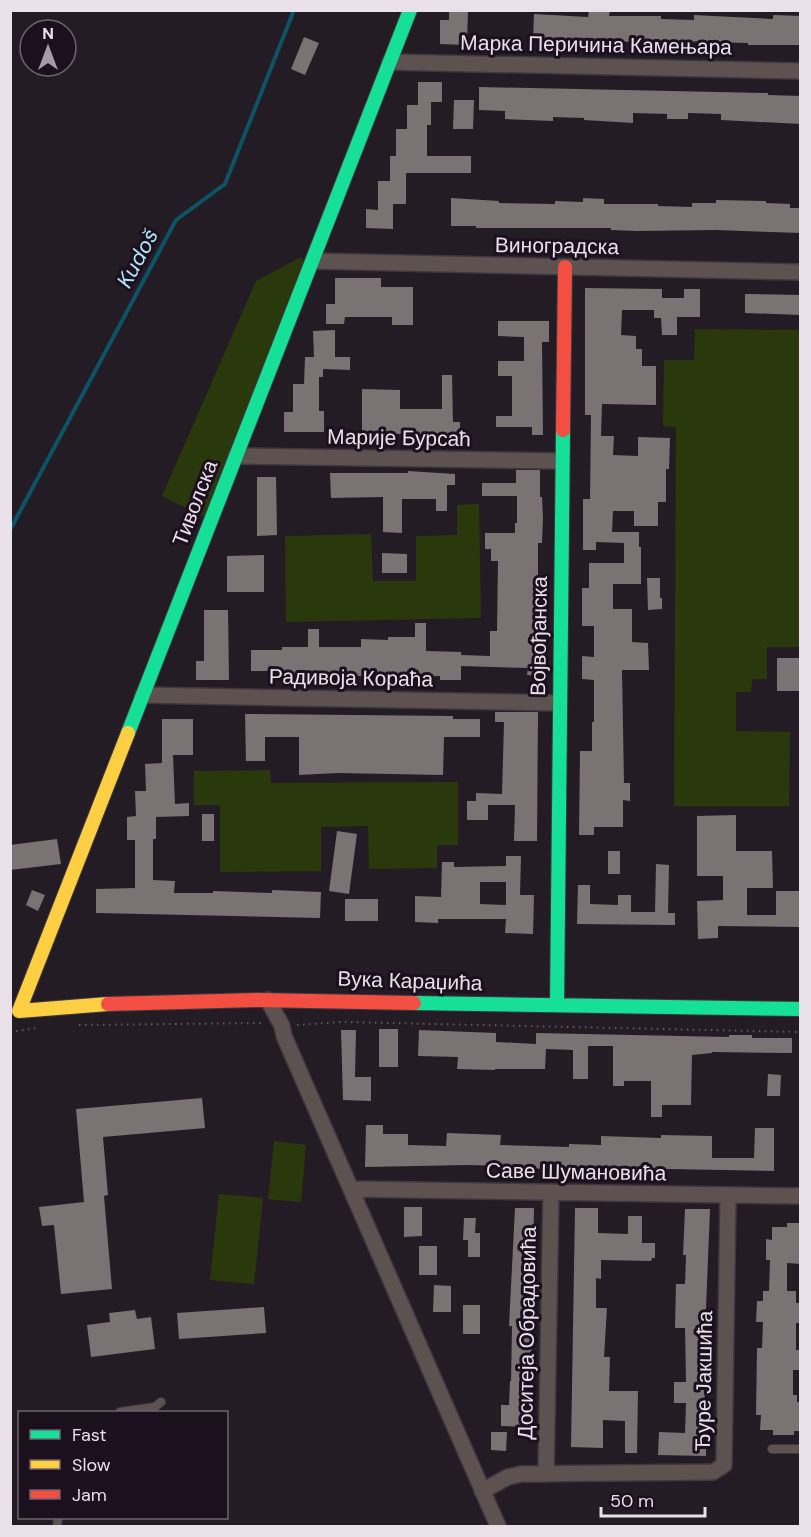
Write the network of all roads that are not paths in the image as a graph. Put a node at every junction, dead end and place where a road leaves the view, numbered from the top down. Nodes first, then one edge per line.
1 (410, 10) edge
2 (390, 62) junction
3 (801, 70) edge
4 (313, 261) junction
5 (565, 267) junction
6 (801, 272) edge
7 (236, 456) junction
8 (562, 461) junction
9 (143, 695) junction
10 (559, 703) junction
11 (268, 1000) junction
12 (556, 1005) junction
13 (801, 1009) edge
14 (19, 1011) joint
15 (351, 1189) junction
16 (551, 1192) junction
17 (728, 1195) junction
18 (801, 1196) edge
19 (161, 1402) dead end
20 (132, 1411) edge
21 (772, 1449) dead end
22 (801, 1449) edge
23 (546, 1474) junction
24 (482, 1491) junction
25 (498, 1527) edge

1 - 2 street, Тиволска
2 - 3 street, Марка Перичина Камењара
2 - 4 street, Тиволска
4 - 5 street, Виноградска
4 - 7 street, Тиволска
5 - 6 street, Виноградска
5 - 8 street, Војвођанска
7 - 8 street, Марије Бурсаћ
7 - 9 street, Тиволска
8 - 10 street, Војвођанска
9 - 10 street, Радивоја Кораћа
9 - 14 street, Тиволска
10 - 12 street, Војвођанска
11 - 12 street, Вука Караџића
11 - 14 street, Вука Караџића
11 - 15 street
12 - 13 street, Вука Караџића
15 - 16 street, Саве Шумановића
15 - 24 street
16 - 17 street, Саве Шумановића
16 - 23 street, Доситеја Обрадовића
17 - 18 street, Саве Шумановића
17 - 23 street, Ђуре Јакшића
19 - 20 lane
21 - 22 lane
23 - 24 street, Ђуре Јакшића
24 - 25 street

